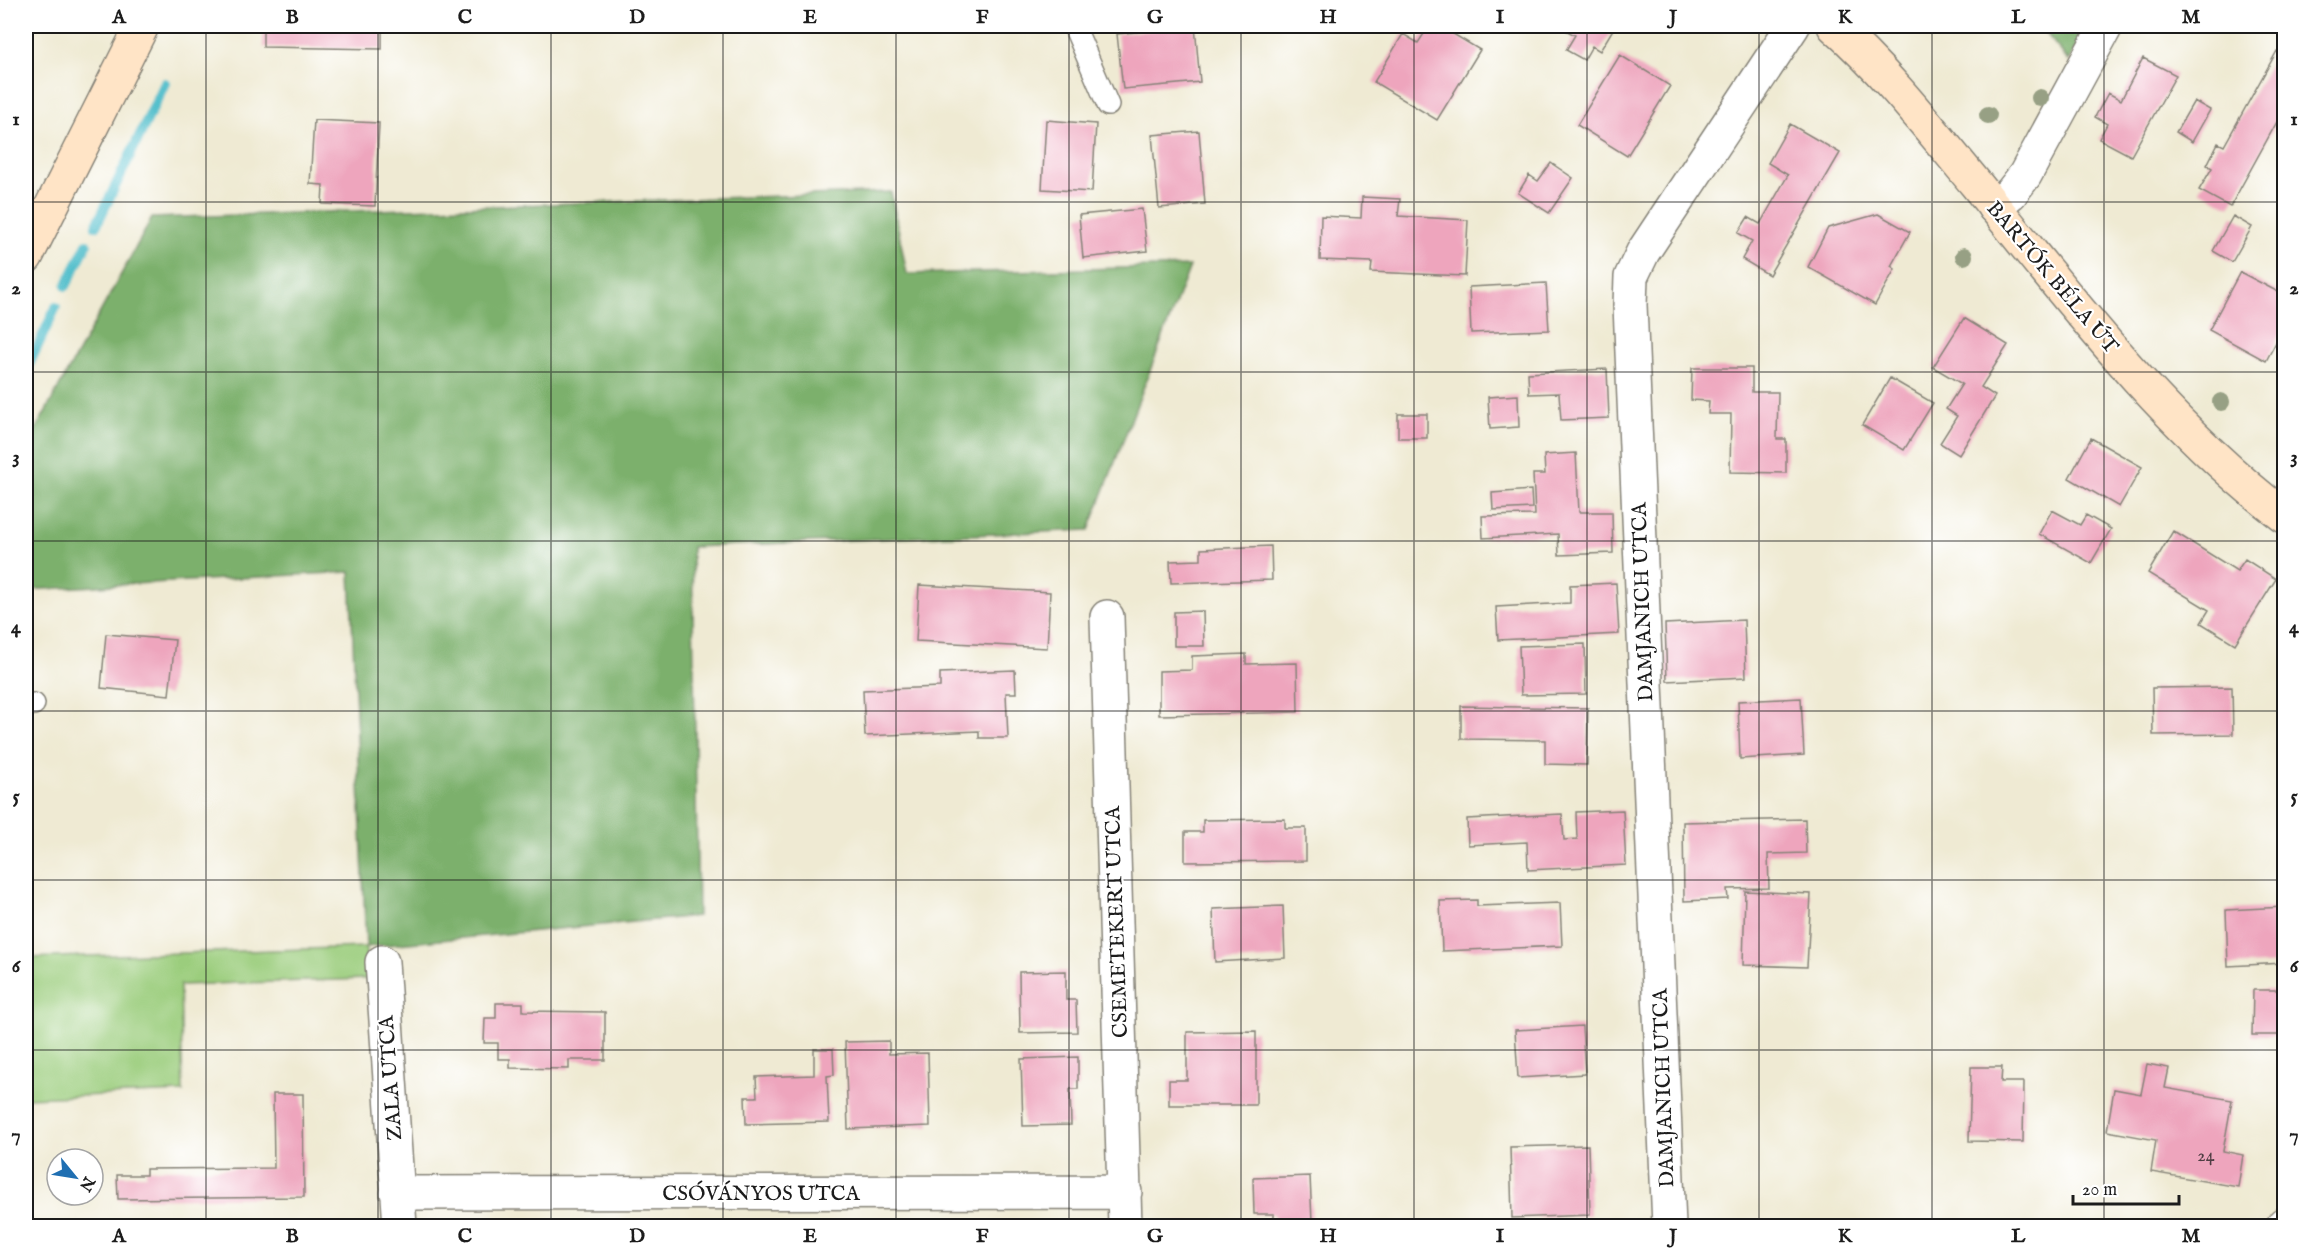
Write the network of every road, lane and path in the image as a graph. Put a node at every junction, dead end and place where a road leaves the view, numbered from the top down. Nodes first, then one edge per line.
1 (142, 26) edge
2 (1074, 26) edge
3 (1793, 26) edge
4 (1834, 26) edge
5 (2106, 26) edge
6 (1108, 105) dead end
7 (1994, 207) junction
8 (26, 257) edge
9 (2284, 516) edge
10 (1107, 617) dead end
11 (382, 962) dead end
12 (1125, 1192) junction
13 (397, 1193) junction
14 (400, 1227) edge
15 (1125, 1227) edge
16 (1669, 1227) edge

1 - 8 street
2 - 6 lane
3 - 16 street, DAMJANICH UTCA
4 - 7 street, BARTÓK BÉLA ÚT
5 - 7 street
7 - 9 street, BARTÓK BÉLA ÚT
10 - 12 street, CSEMETEKERT UTCA
11 - 13 street, ZALA UTCA
12 - 13 street, CSÓVÁNYOS UTCA
12 - 15 street, CSEMETEKERT UTCA
13 - 14 street, ZALA UTCA

